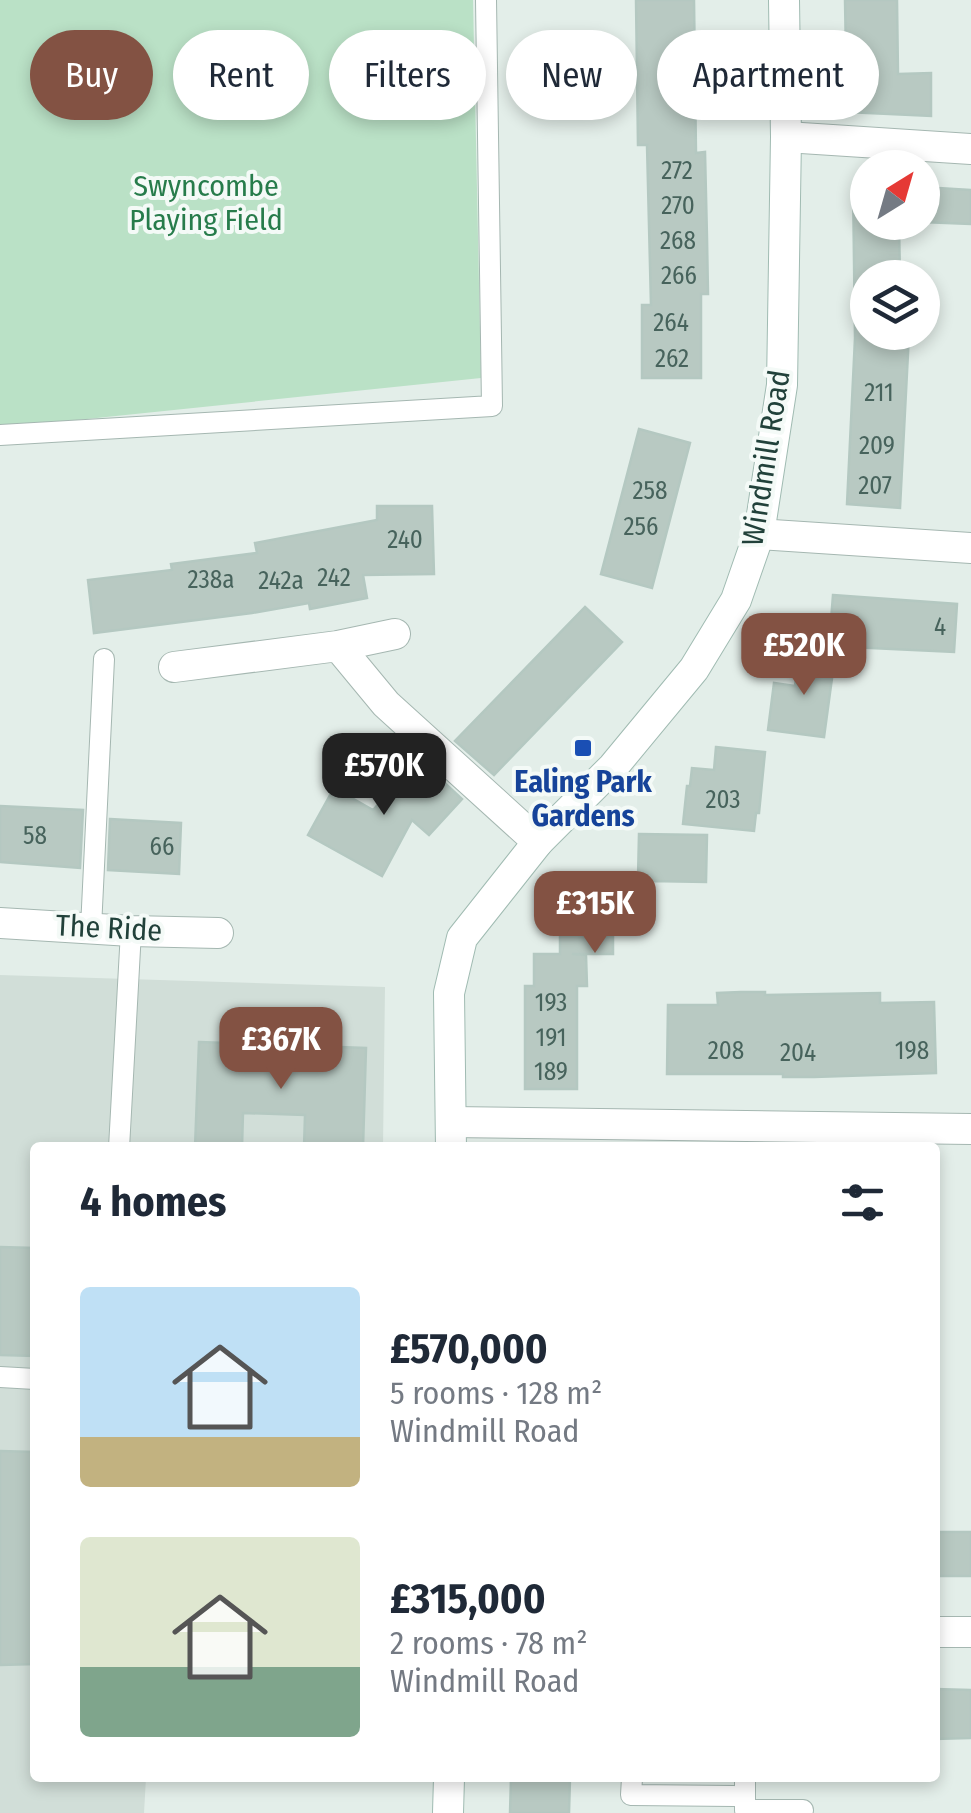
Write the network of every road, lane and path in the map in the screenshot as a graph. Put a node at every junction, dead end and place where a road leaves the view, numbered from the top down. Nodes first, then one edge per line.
1 (486, 0) edge
2 (784, 0) edge
3 (786, 137) junction
4 (971, 149) edge
5 (0, 435) edge
6 (759, 534) junction
7 (971, 548) edge
8 (395, 634) dead end
9 (338, 646) junction
10 (104, 659) dead end
11 (174, 667) dead end
12 (538, 842) junction
13 (0, 923) edge
14 (90, 928) junction
15 (131, 931) junction
16 (218, 932) dead end
17 (971, 1129) edge
18 (451, 1135) edge
19 (119, 1142) edge
20 (0, 1377) edge
21 (30, 1379) edge
22 (940, 1632) edge
23 (971, 1632) edge
24 (449, 1782) edge
25 (632, 1782) edge
26 (739, 1787) edge
27 (803, 1810) dead end
28 (448, 1813) edge

1 - 5 lane
2 - 3 street, Windmill Road
3 - 4 street
3 - 6 street, Windmill Road
6 - 7 street
6 - 12 street, Windmill Road
8 - 9 street
9 - 11 street
9 - 12 street
10 - 14 lane
12 - 18 street, Windmill Road
13 - 14 street, The Ride
14 - 15 street, The Ride
15 - 16 street, The Ride
15 - 19 lane
17 - 18 street
20 - 21 lane
22 - 23 street
24 - 28 street
25 - 26 lane
26 - 27 lane

